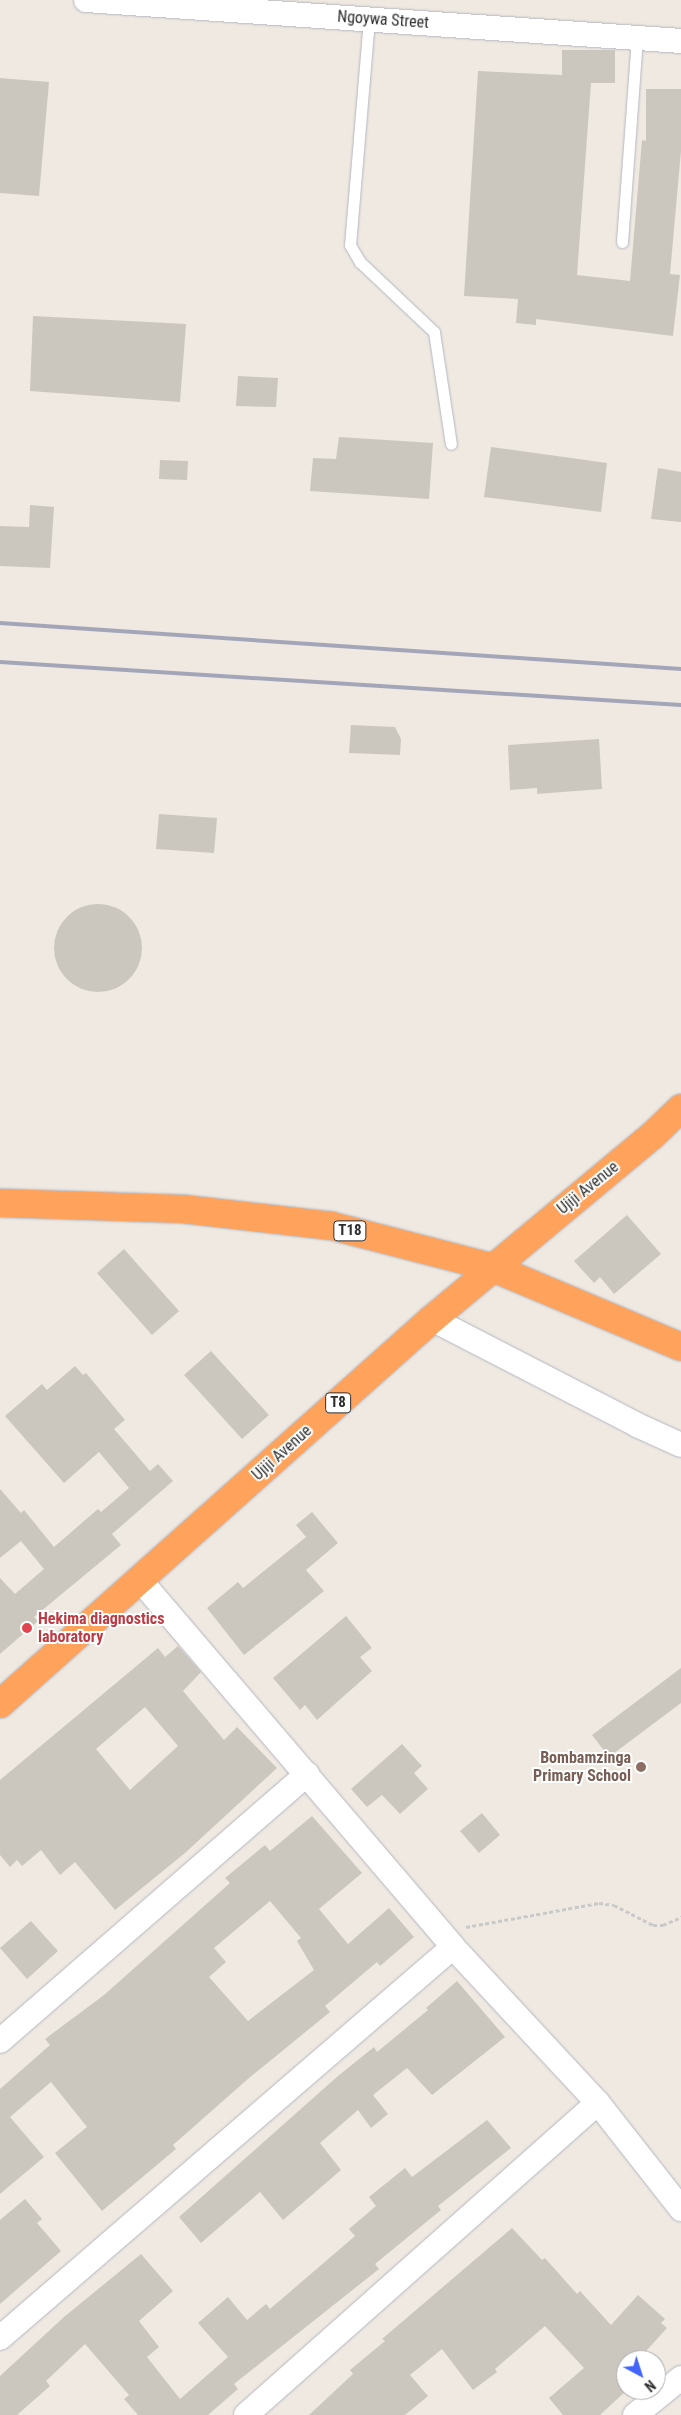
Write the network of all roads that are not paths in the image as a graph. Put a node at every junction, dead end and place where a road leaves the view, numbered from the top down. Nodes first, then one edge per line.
1 (86, 0) edge
2 (369, 19) junction
3 (637, 38) junction
4 (681, 41) edge
5 (622, 242) dead end
6 (451, 444) dead end
7 (681, 1108) edge
8 (0, 1203) edge
9 (491, 1267) junction
10 (432, 1319) junction
11 (681, 1347) edge
12 (681, 1444) edge
13 (140, 1580) junction
14 (0, 1704) edge
15 (307, 1774) junction
16 (446, 1939) junction
17 (0, 2041) edge
18 (598, 2103) junction
19 (681, 2209) edge
20 (0, 2338) edge
21 (681, 2378) edge
22 (246, 2415) edge
23 (634, 2415) edge

1 - 2 street, Ngoywa Street
2 - 3 street, Ngoywa Street
2 - 6 lane
3 - 4 street, Ngoywa Street
3 - 5 lane
7 - 9 highway, Ujiji Avenue / T8
8 - 9 highway, T18
9 - 10 highway, Ujiji Avenue / T8
9 - 11 highway, T18
10 - 12 street
10 - 13 highway, Ujiji Avenue / T8
13 - 14 highway, Ujiji Avenue / T8
13 - 15 street
15 - 16 street
15 - 17 street
16 - 18 street
16 - 20 street
18 - 19 street
18 - 22 street
21 - 23 street

